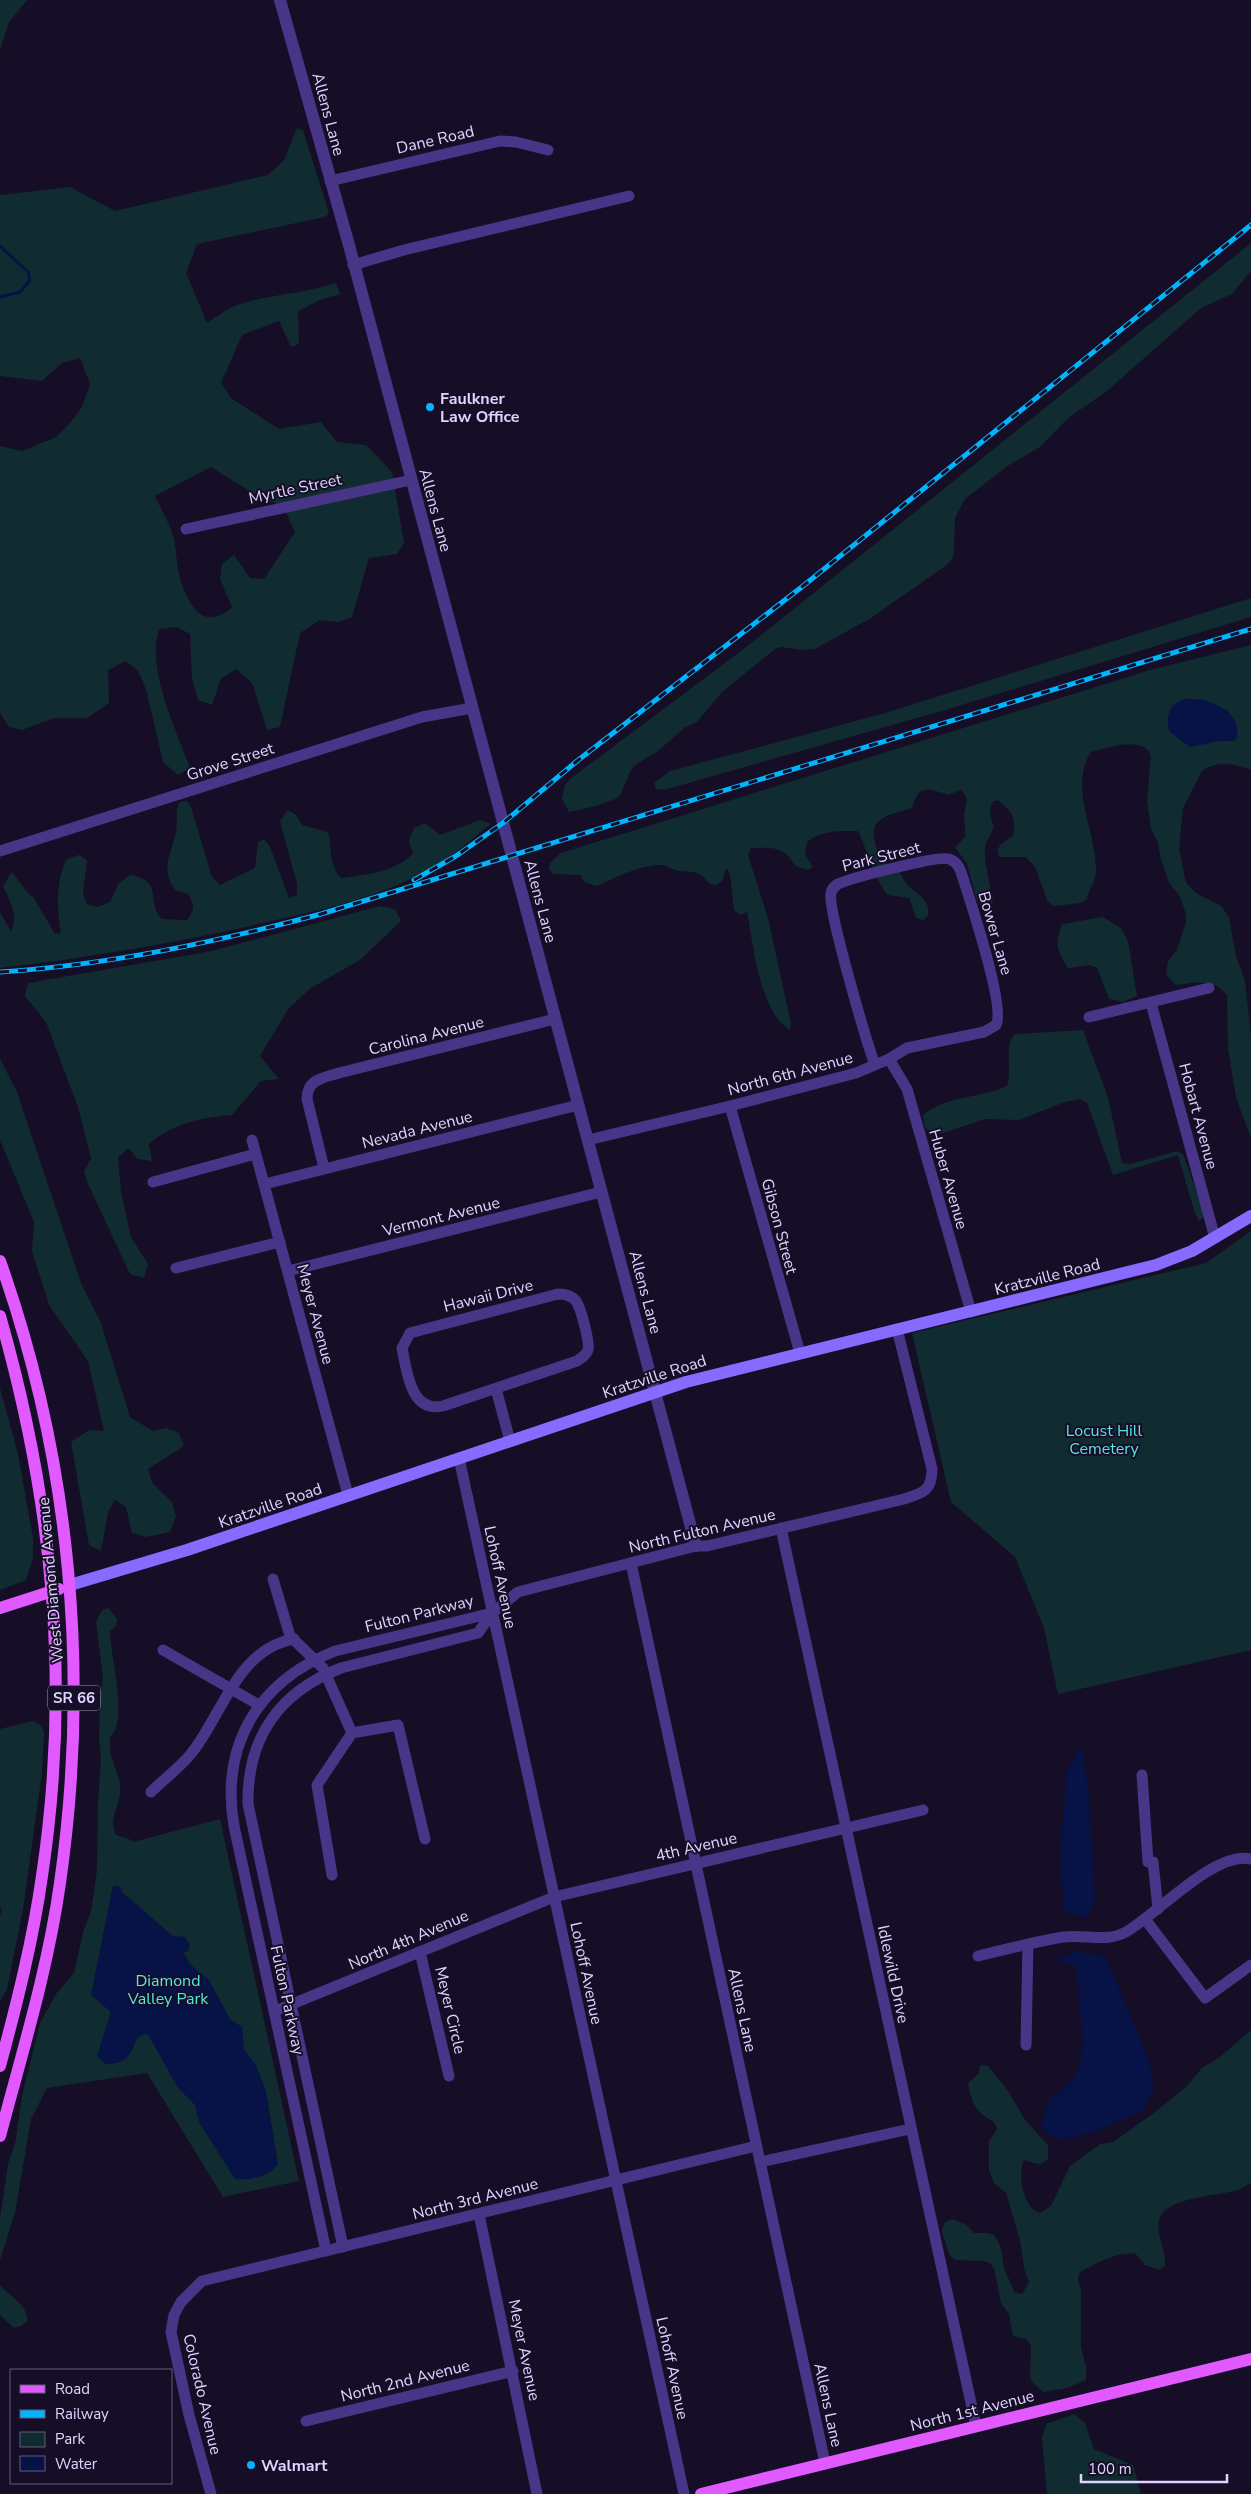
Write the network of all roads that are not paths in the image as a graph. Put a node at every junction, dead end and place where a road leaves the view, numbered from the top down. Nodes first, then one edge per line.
1 (280, 0) edge
2 (548, 150) dead end
3 (330, 181) junction
4 (629, 196) dead end
5 (353, 265) junction
6 (411, 480) junction
7 (186, 529) dead end
8 (472, 708) junction
9 (0, 851) edge
10 (945, 858) joint
11 (1209, 988) dead end
12 (1151, 1003) junction
13 (1088, 1017) dead end
14 (555, 1019) junction
15 (996, 1025) joint
16 (890, 1059) junction
17 (875, 1065) junction
18 (578, 1105) junction
19 (730, 1106) junction
20 (252, 1140) dead end
21 (588, 1140) junction
22 (255, 1154) junction
23 (324, 1168) junction
24 (153, 1182) dead end
25 (264, 1184) junction
26 (601, 1192) junction
27 (1251, 1216) edge
28 (1215, 1238) junction
29 (280, 1242) junction
30 (0, 1261) edge
31 (176, 1268) dead end
32 (288, 1271) junction
33 (971, 1312) junction
34 (0, 1316) edge
35 (897, 1329) junction
36 (800, 1353) junction
37 (496, 1389) junction
38 (656, 1392) junction
39 (510, 1441) junction
40 (459, 1458) junction
41 (348, 1495) junction
42 (781, 1528) junction
43 (696, 1546) junction
44 (631, 1563) junction
45 (274, 1579) dead end
46 (70, 1585) junction
47 (53, 1591) junction
48 (0, 1608) edge
49 (492, 1613) junction
50 (294, 1639) junction
51 (163, 1650) dead end
52 (315, 1659) junction
53 (326, 1674) junction
54 (231, 1688) junction
55 (259, 1705) junction
56 (352, 1733) junction
57 (1142, 1775) dead end
58 (151, 1792) dead end
59 (923, 1810) dead end
60 (846, 1828) junction
61 (425, 1839) dead end
62 (1251, 1860) edge
63 (694, 1862) junction
64 (332, 1875) dead end
65 (554, 1896) junction
66 (1158, 1909) junction
67 (1145, 1919) junction
68 (1028, 1944) junction
69 (420, 1952) junction
70 (978, 1956) dead end
71 (1251, 1965) edge
72 (292, 2005) junction
73 (274, 2011) junction
74 (1026, 2045) dead end
75 (0, 2066) edge
76 (449, 2076) dead end
77 (910, 2129) junction
78 (0, 2136) edge
79 (756, 2146) junction
80 (760, 2162) junction
81 (615, 2181) junction
82 (479, 2214) junction
83 (343, 2247) junction
84 (326, 2251) junction
85 (202, 2281) joint
86 (1251, 2359) edge
87 (513, 2371) junction
88 (306, 2421) dead end
89 (976, 2426) junction
90 (825, 2463) junction
91 (211, 2494) edge
92 (537, 2494) edge
93 (684, 2494) edge
94 (701, 2494) edge

1 - 3 street, Allens Lane
2 - 3 street, Dane Road
3 - 5 street, Allens Lane
4 - 5 street
5 - 6 street, Allens Lane
6 - 7 street, Myrtle Street
6 - 8 street, Allens Lane
8 - 9 street, Grove Street
8 - 14 street, Allens Lane
10 - 15 street, Bower Lane
10 - 17 street, Park Street
11 - 12 street
12 - 13 street
12 - 28 street, Hobart Avenue
14 - 18 street, Allens Lane
14 - 23 street, Carolina Avenue
15 - 16 street, North 6th Avenue
16 - 17 street, North 6th Avenue
16 - 33 street, Huber Avenue
17 - 19 street, North 6th Avenue
18 - 21 street, Allens Lane
18 - 23 street, Nevada Avenue
19 - 21 street, North 6th Avenue
19 - 36 street, Gibson Street
20 - 22 street, Meyer Avenue
21 - 26 street, Allens Lane
22 - 24 street
22 - 25 street, Meyer Avenue
23 - 25 street, Nevada Avenue
25 - 29 street, Meyer Avenue
26 - 32 street, Vermont Avenue
26 - 38 street, Allens Lane
27 - 28 main road, Kratzville Road
28 - 33 main road, Kratzville Road
29 - 31 street
29 - 32 street, Meyer Avenue
30 - 46 main road, West Diamond Avenue / SR 66
32 - 41 street, Meyer Avenue
33 - 35 main road, Kratzville Road
34 - 47 main road, West Diamond Avenue / SR 66
35 - 36 main road, Kratzville Road
35 - 42 street, North Fulton Avenue
36 - 38 main road, Kratzville Road
37 - 37 street, Hawaii Drive
37 - 39 street
38 - 39 main road, Kratzville Road
38 - 43 street, Allens Lane
39 - 40 main road, Kratzville Road
40 - 41 main road, Kratzville Road
40 - 49 street, Lohoff Avenue
41 - 46 main road, Kratzville Road
42 - 43 street, North Fulton Avenue
42 - 60 street, Idlewild Drive
43 - 44 street, North Fulton Avenue
44 - 49 street, North Fulton Avenue
44 - 63 street, Allens Lane
45 - 50 street
46 - 47 main road
46 - 78 main road, West Diamond Avenue / SR 66
47 - 48 main road
47 - 75 main road, West Diamond Avenue / SR 66
49 - 52 street, Fulton Parkway
49 - 53 street, Fulton Parkway
49 - 65 street, Lohoff Avenue
50 - 52 street
50 - 54 street
51 - 54 street
52 - 53 street
52 - 55 street, Fulton Parkway
53 - 56 street
53 - 72 street, Fulton Parkway
54 - 55 street
54 - 58 street
55 - 73 street, Fulton Parkway
56 - 61 street
56 - 64 street
57 - 66 street
59 - 60 street
60 - 63 street, 4th Avenue
60 - 77 street, Idlewild Drive
62 - 66 street
63 - 65 street, 4th Avenue
63 - 79 street, Allens Lane
65 - 69 street, North 4th Avenue
65 - 81 street, Lohoff Avenue
66 - 67 street
67 - 68 street
67 - 71 street
68 - 70 street
68 - 74 street
69 - 72 street, North 4th Avenue
69 - 76 street, Meyer Circle
72 - 73 street, North 4th Avenue
72 - 83 street, Fulton Parkway
73 - 84 street, Fulton Parkway
77 - 80 street
77 - 89 street, Idlewild Drive
79 - 80 street, Allens Lane
79 - 81 street, North 3rd Avenue
80 - 90 street, Allens Lane
81 - 82 street, North 3rd Avenue
81 - 93 street, Lohoff Avenue
82 - 83 street, North 3rd Avenue
82 - 87 street, Meyer Avenue
83 - 84 street, North 3rd Avenue
84 - 85 street, North 3rd Avenue
85 - 91 street, Colorado Avenue
86 - 89 main road, North 1st Avenue
87 - 88 street, North 2nd Avenue
87 - 92 street, Meyer Avenue
89 - 90 main road, North 1st Avenue
90 - 94 main road, North 1st Avenue

